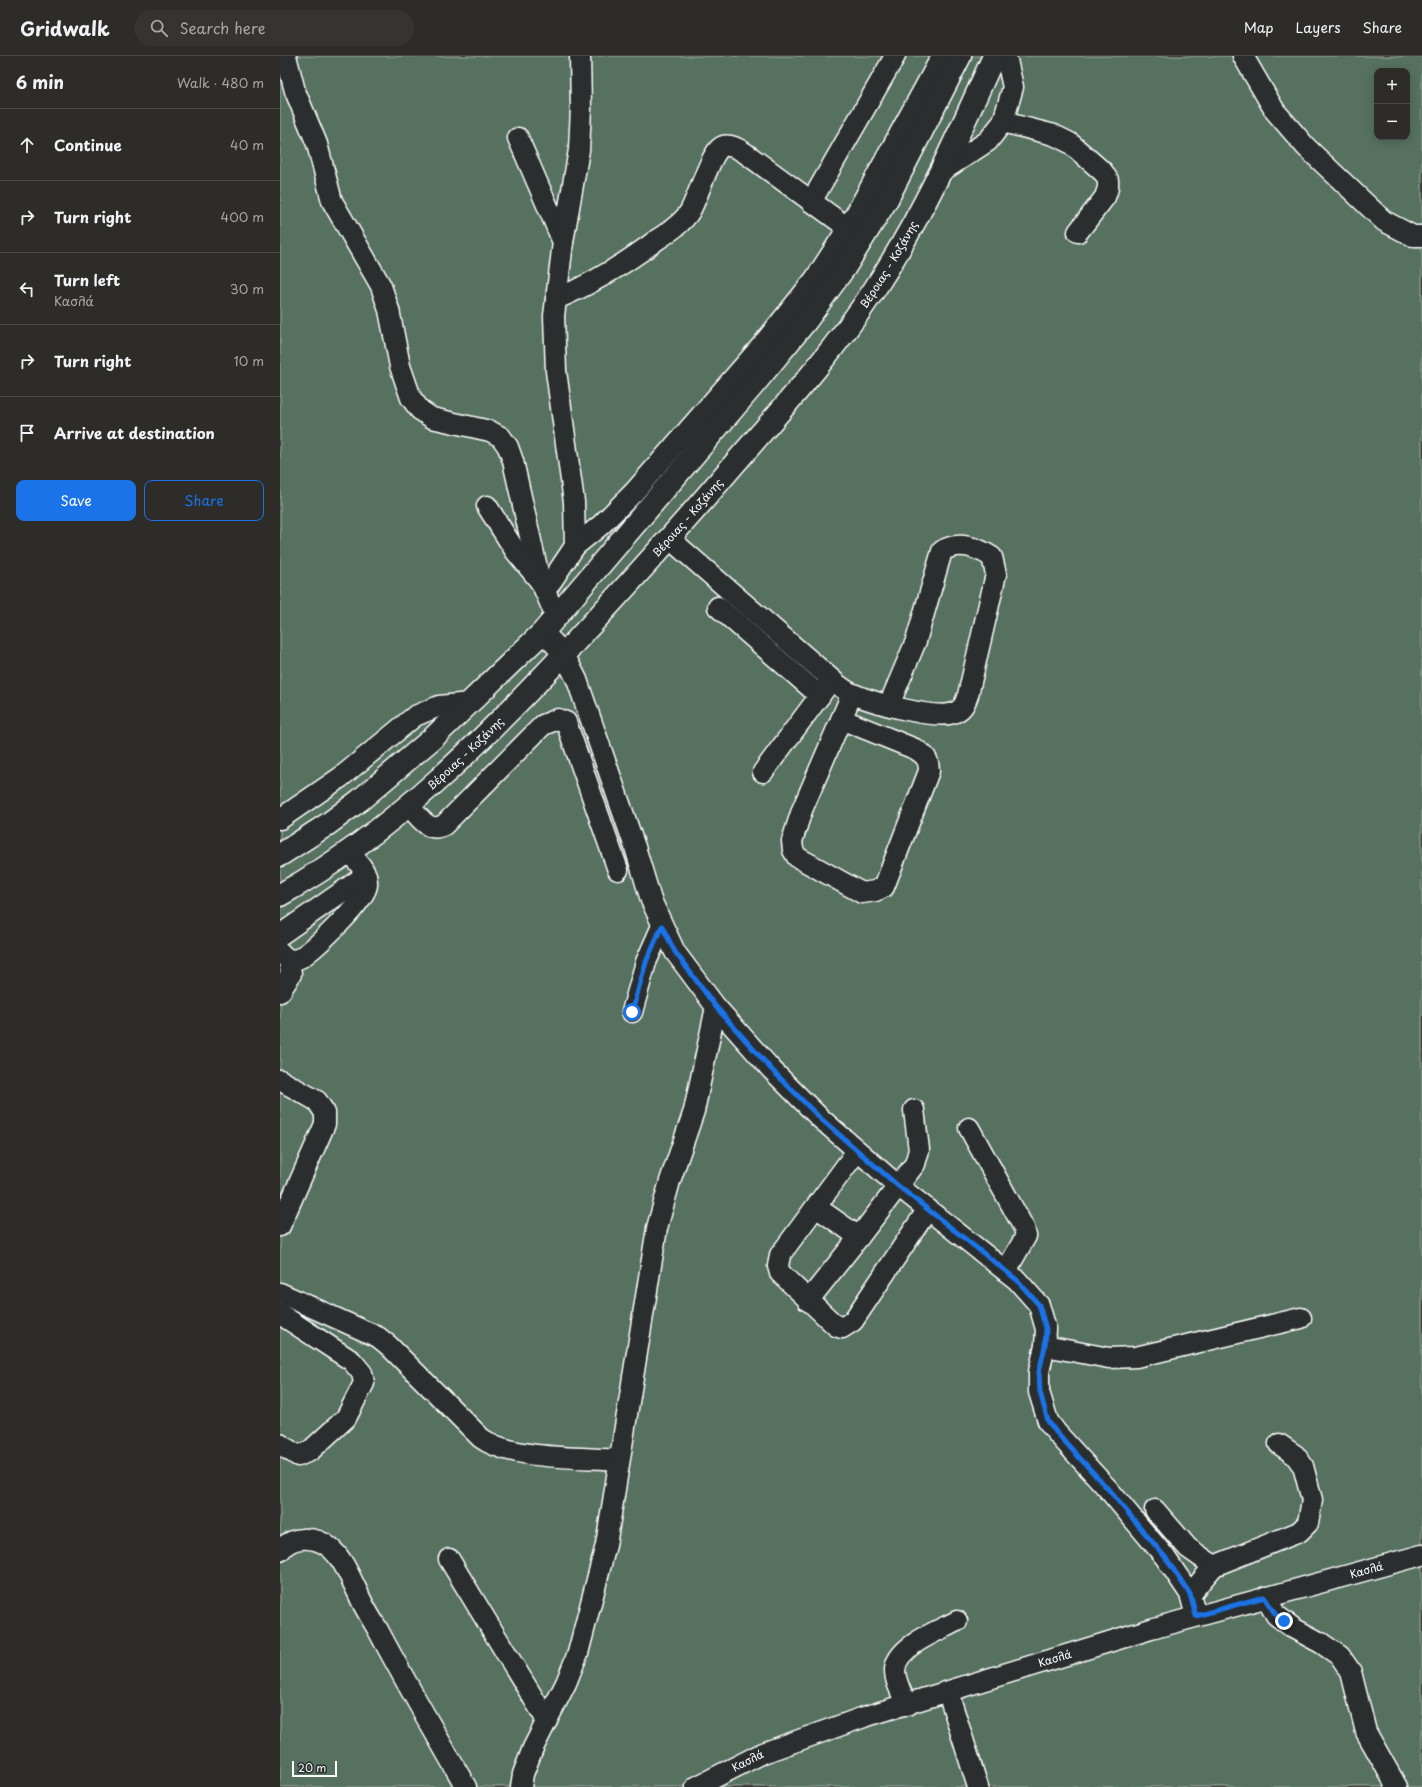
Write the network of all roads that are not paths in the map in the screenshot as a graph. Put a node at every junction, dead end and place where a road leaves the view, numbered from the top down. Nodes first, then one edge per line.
1 (286, 56) edge
2 (580, 56) edge
3 (895, 56) edge
4 (942, 56) edge
5 (960, 56) edge
6 (994, 56) edge
7 (1006, 56) edge
8 (1243, 56) edge
9 (1003, 122) junction
10 (518, 138) dead end
11 (942, 171) junction
12 (811, 202) junction
13 (848, 228) junction
14 (1078, 232) dead end
15 (1422, 236) edge
16 (563, 242) junction
17 (556, 299) junction
18 (487, 506) dead end
19 (670, 539) junction
20 (575, 546) junction
21 (542, 586) junction
22 (718, 607) dead end
23 (549, 624) junction
24 (564, 654) junction
25 (832, 679) junction
26 (852, 694) junction
27 (820, 696) junction
28 (470, 703) junction
29 (889, 705) junction
30 (842, 719) junction
31 (763, 772) dead end
32 (408, 805) junction
33 (280, 819) edge
34 (348, 851) junction
35 (280, 855) edge
36 (618, 870) dead end
37 (366, 875) junction
38 (280, 895) edge
39 (662, 926) junction
40 (280, 935) edge
41 (285, 956) edge
42 (280, 992) edge
43 (716, 1007) junction
44 (632, 1012) dead end
45 (280, 1080) edge
46 (914, 1110) dead end
47 (969, 1128) dead end
48 (857, 1151) junction
49 (897, 1185) junction
50 (816, 1207) junction
51 (928, 1209) junction
52 (280, 1226) edge
53 (860, 1237) junction
54 (1006, 1272) junction
55 (280, 1293) edge
56 (808, 1301) junction
57 (280, 1305) edge
58 (280, 1313) edge
59 (1301, 1318) dead end
60 (1045, 1346) junction
61 (280, 1444) edge
62 (1278, 1444) dead end
63 (619, 1460) junction
64 (1155, 1510) dead end
65 (280, 1551) edge
66 (1422, 1555) edge
67 (449, 1560) dead end
68 (1214, 1566) junction
69 (1190, 1594) junction
70 (1264, 1597) junction
71 (1196, 1616) junction
72 (957, 1621) dead end
73 (948, 1692) junction
74 (907, 1705) junction
75 (546, 1720) junction
76 (466, 1787) edge
77 (521, 1787) edge
78 (696, 1787) edge
79 (978, 1787) edge
80 (1397, 1787) edge

1 - 21 street
2 - 16 street
3 - 12 street
4 - 13 street
5 - 23 main road
6 - 11 main road, Βέροιας - Κοζάνης
7 - 9 street
8 - 15 street
9 - 11 street
9 - 14 street
10 - 16 street
11 - 19 main road, Βέροιας - Κοζάνης
12 - 13 street
12 - 17 street
13 - 20 street
16 - 17 street
17 - 20 street
18 - 21 street
19 - 24 main road, Βέροιας - Κοζάνης
19 - 25 street
20 - 21 street
21 - 23 street
22 - 27 street
23 - 24 street
23 - 28 main road
24 - 32 main road, Βέροιας - Κοζάνης
24 - 39 street
25 - 26 street
25 - 27 street
26 - 29 street
26 - 30 street
27 - 31 street
28 - 33 street
28 - 35 main road
29 - 29 street
30 - 30 street
32 - 34 main road, Βέροιας - Κοζάνης
32 - 36 street
34 - 37 street
34 - 38 main road, Βέροιας - Κοζάνης
37 - 40 street
37 - 41 street
39 - 43 street
39 - 44 street
41 - 42 street
43 - 48 street
43 - 63 street
45 - 52 street
46 - 49 street
47 - 54 street
48 - 49 street
48 - 50 street
49 - 51 street
49 - 53 street
50 - 53 street
50 - 56 street
51 - 54 street
51 - 56 street
53 - 56 street
54 - 60 street
55 - 63 street
57 - 58 street
58 - 61 street
59 - 60 street
60 - 69 street
62 - 68 street
63 - 75 street
64 - 68 street
65 - 76 street
66 - 70 street, Κασλά
67 - 75 street
68 - 69 street
69 - 71 street
70 - 71 street, Κασλά
70 - 80 street
71 - 73 street, Κασλά
72 - 74 street
73 - 74 street, Κασλά
73 - 79 street
74 - 78 street, Κασλά
75 - 77 street

